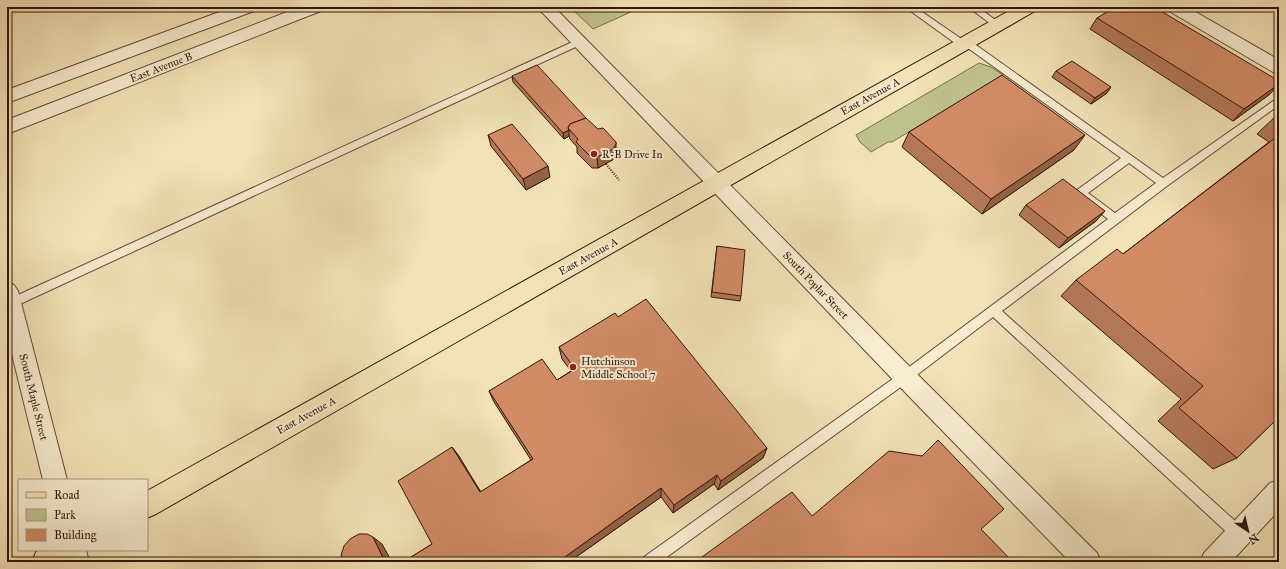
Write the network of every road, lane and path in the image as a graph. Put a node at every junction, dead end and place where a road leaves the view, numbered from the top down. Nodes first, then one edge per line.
1 (248, 7) edge
2 (315, 7) edge
3 (545, 7) edge
4 (909, 7) edge
5 (972, 7) edge
6 (1029, 7) edge
7 (1175, 7) edge
8 (998, 25) junction
9 (579, 42) junction
10 (964, 43) junction
11 (1279, 68) edge
12 (7, 97) edge
13 (1279, 100) edge
14 (7, 127) edge
15 (1129, 158) junction
16 (606, 164) edge
17 (620, 180) dead end
18 (717, 183) junction
19 (1163, 183) junction
20 (1115, 219) junction
21 (8, 300) edge
22 (994, 310) junction
23 (905, 377) junction
24 (55, 479) edge
25 (1279, 492) edge
26 (148, 504) edge
27 (1239, 534) junction
28 (65, 551) edge
29 (73, 551) edge
30 (46, 562) edge
31 (76, 562) edge
32 (649, 562) edge
33 (1088, 562) edge
34 (1213, 562) edge

1 - 12 street
2 - 14 street, East Avenue B
3 - 9 street, South Poplar Street
4 - 10 lane
5 - 8 lane
6 - 8 main road, East Avenue A
7 - 11 street
8 - 10 main road, East Avenue A
9 - 18 street, South Poplar Street
9 - 21 lane
10 - 15 lane
10 - 18 main road, East Avenue A
13 - 19 lane
15 - 19 lane
15 - 20 lane
16 - 17 path
18 - 23 street, South Poplar Street
18 - 26 main road, East Avenue A
19 - 20 lane
20 - 22 lane
21 - 24 street, South Maple Street
22 - 23 lane
22 - 27 lane
23 - 32 lane
23 - 33 street, South Poplar Street
25 - 27 street
27 - 34 street
28 - 30 main road
29 - 31 street

